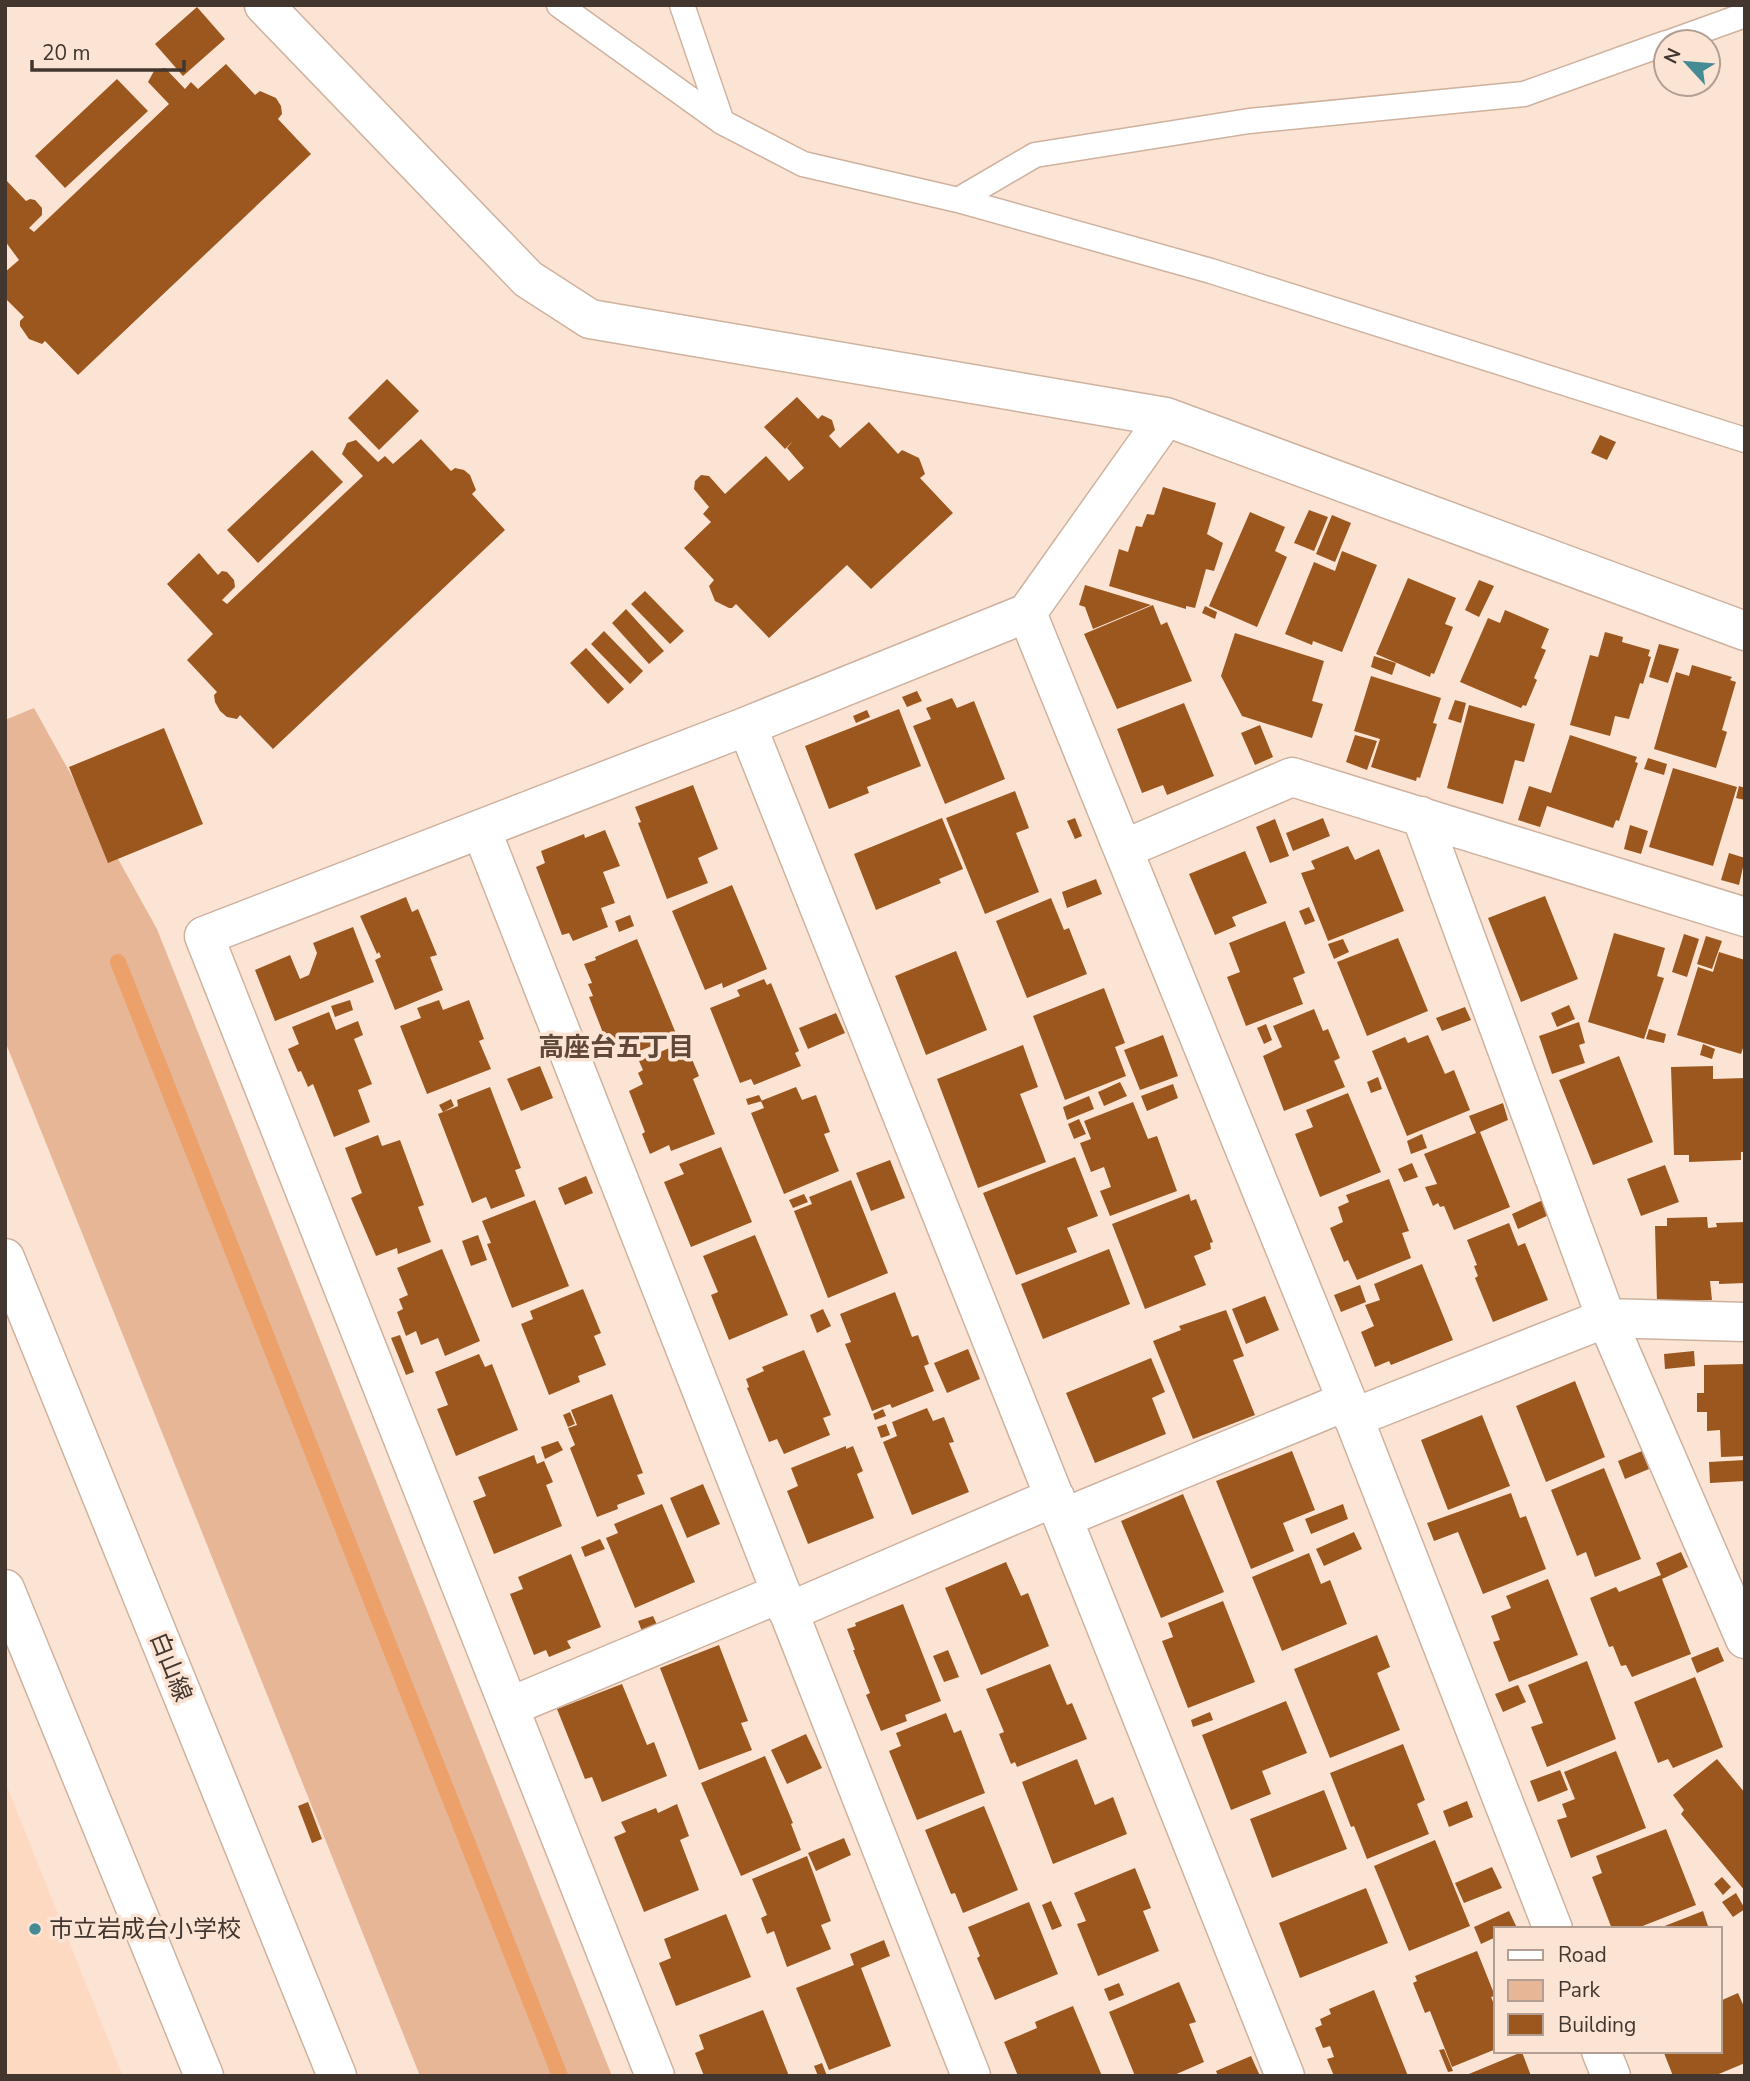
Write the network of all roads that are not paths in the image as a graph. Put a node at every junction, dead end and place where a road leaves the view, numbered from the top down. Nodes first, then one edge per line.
1 (264, 5) edge
2 (559, 5) edge
3 (682, 5) edge
4 (1745, 15) edge
5 (1709, 28) edge
6 (1652, 49) edge
7 (722, 122) junction
8 (958, 201) junction
9 (1166, 417) junction
10 (1745, 440) edge
11 (1027, 613) junction
12 (1745, 631) edge
13 (747, 726) junction
14 (1421, 816) junction
15 (481, 829) junction
16 (1124, 849) junction
17 (1745, 917) edge
18 (5, 1258) edge
19 (1606, 1318) junction
20 (1745, 1322) edge
21 (1350, 1409) junction
22 (1059, 1507) junction
23 (5, 1589) edge
24 (785, 1602) junction
25 (1745, 1639) edge
26 (509, 1707) junction
27 (1552, 1927) edge
28 (1602, 2053) edge
29 (204, 2076) edge
30 (337, 2076) edge
31 (655, 2076) edge
32 (971, 2076) edge
33 (1285, 2076) edge
34 (1611, 2076) edge

1 - 9 street
2 - 7 lane
3 - 7 lane
4 - 5 lane
6 - 8 lane
7 - 8 lane
8 - 10 lane
9 - 11 street
9 - 12 street
11 - 13 street
11 - 16 street
13 - 15 street
13 - 22 street
14 - 16 street
14 - 17 street
14 - 19 street
15 - 24 street
15 - 26 street
16 - 21 street
18 - 30 street, 白山線
19 - 20 street
19 - 21 street
19 - 25 street
21 - 22 street
21 - 27 street
22 - 24 street
22 - 33 street
23 - 29 street
24 - 26 street
24 - 32 street
26 - 31 street
28 - 34 street

